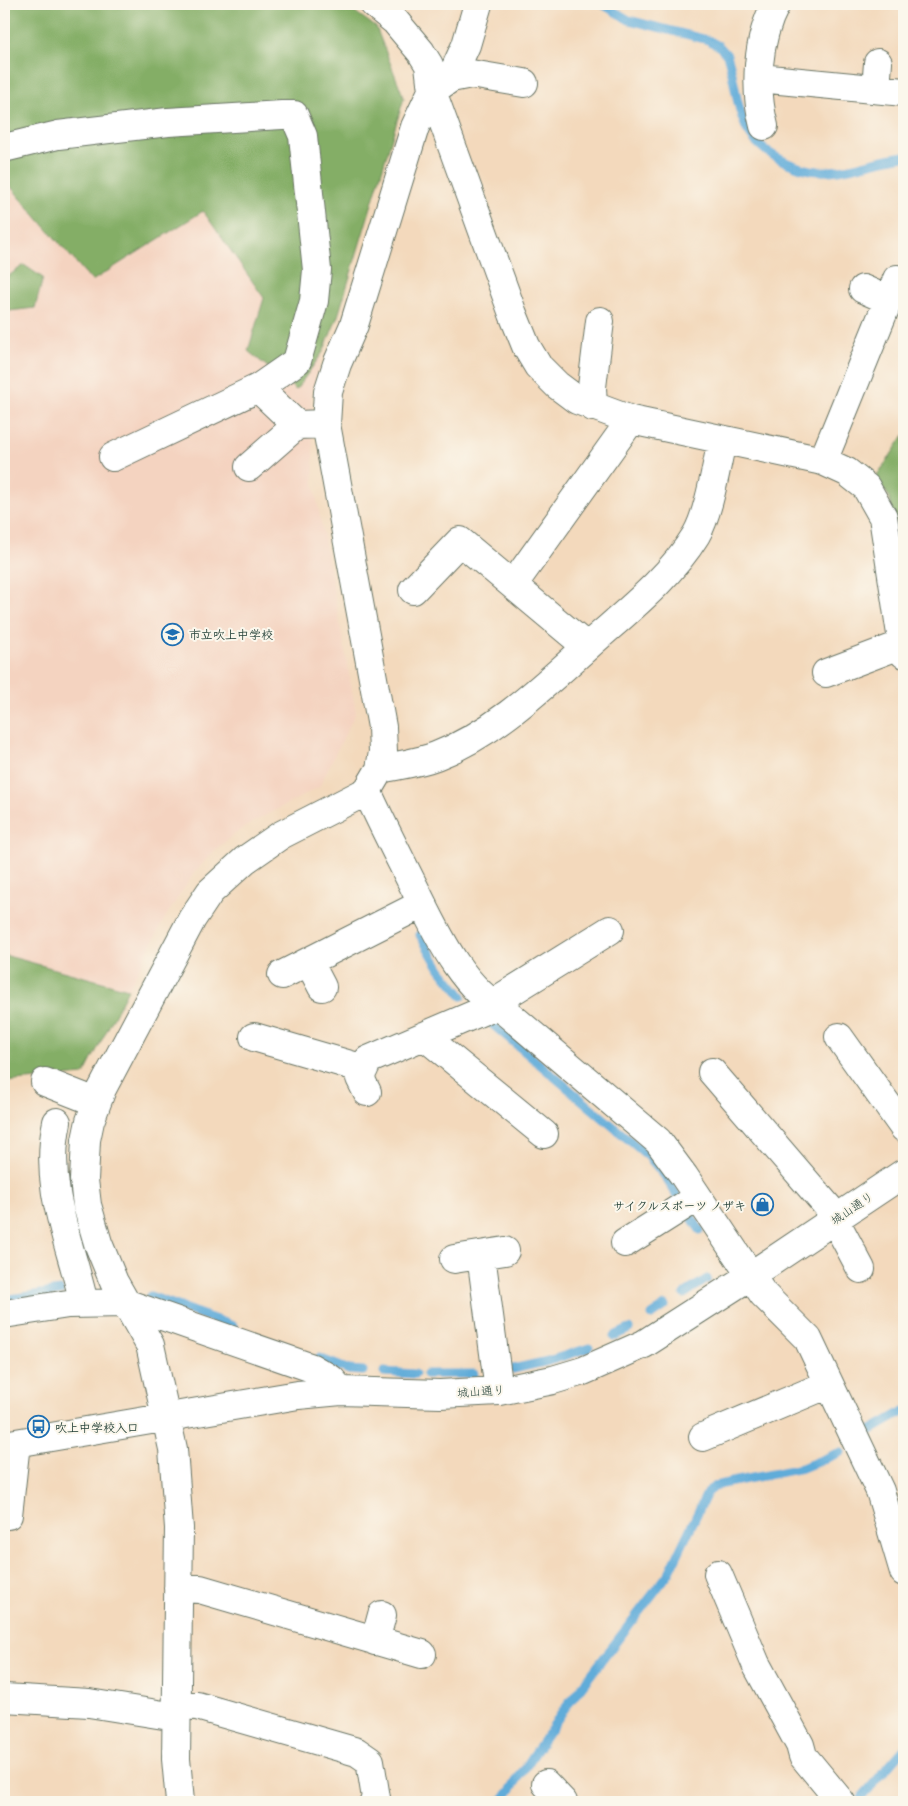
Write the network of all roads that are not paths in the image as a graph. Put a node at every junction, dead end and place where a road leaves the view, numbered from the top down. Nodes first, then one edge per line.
1 (374, 4) edge
2 (478, 4) edge
3 (776, 4) edge
4 (759, 78) junction
5 (524, 83) dead end
6 (442, 84) junction
7 (904, 92) edge
8 (764, 126) dead end
9 (4, 148) edge
10 (863, 289) dead end
11 (600, 321) dead end
12 (258, 388) junction
13 (593, 407) junction
14 (631, 420) junction
15 (326, 424) junction
16 (297, 425) junction
17 (722, 441) junction
18 (113, 457) dead end
19 (822, 461) junction
20 (249, 467) dead end
21 (896, 540) edge
22 (513, 585) junction
23 (413, 590) dead end
24 (587, 647) junction
25 (904, 649) edge
26 (826, 673) dead end
27 (373, 780) junction
28 (422, 904) junction
29 (610, 930) dead end
30 (309, 962) junction
31 (282, 975) dead end
32 (322, 987) dead end
33 (494, 1006) junction
34 (424, 1036) junction
35 (839, 1037) dead end
36 (254, 1038) dead end
37 (712, 1072) dead end
38 (46, 1082) dead end
39 (96, 1102) junction
40 (58, 1122) dead end
41 (904, 1128) edge
42 (544, 1134) dead end
43 (904, 1173) edge
44 (698, 1197) junction
45 (834, 1220) junction
46 (625, 1243) dead end
47 (454, 1259) dead end
48 (861, 1269) dead end
49 (750, 1276) junction
50 (84, 1303) junction
51 (125, 1303) junction
52 (4, 1314) edge
53 (828, 1384) junction
54 (341, 1391) junction
55 (499, 1391) junction
56 (167, 1418) junction
57 (703, 1437) dead end
58 (10, 1444) edge
59 (8, 1515) dead end
60 (904, 1572) edge
61 (718, 1574) dead end
62 (178, 1588) junction
63 (422, 1654) dead end
64 (4, 1698) edge
65 (176, 1711) junction
66 (373, 1790) edge
67 (180, 1802) edge
68 (841, 1802) edge

1 - 6 street
2 - 6 street
3 - 4 street
4 - 7 street
4 - 8 street
5 - 6 street
6 - 13 street
6 - 15 street
9 - 12 street
10 - 19 street
11 - 13 street
12 - 16 street
12 - 18 street
13 - 14 street
14 - 17 street
14 - 22 street
15 - 16 street
15 - 27 street
16 - 20 street
17 - 19 street
17 - 24 street
19 - 21 street
21 - 25 street
22 - 23 street
22 - 24 street
24 - 27 street
25 - 26 street
27 - 28 street
27 - 39 street
28 - 30 street
28 - 33 street
29 - 33 street
30 - 31 street
30 - 32 street
33 - 34 street
33 - 44 street
34 - 36 street
34 - 42 street
35 - 41 street
37 - 45 street
38 - 39 street
39 - 51 street
40 - 50 street
43 - 45 street, 城山通り
44 - 46 street
44 - 49 street
45 - 48 street
45 - 49 street, 城山通り
47 - 55 street
49 - 53 street
49 - 55 street, 城山通り
50 - 51 street
50 - 52 street
51 - 54 street
51 - 56 street
53 - 57 street
53 - 60 street
54 - 55 street, 城山通り
54 - 56 street, 城山通り
56 - 58 street, 城山通り
56 - 62 street
58 - 59 street
61 - 68 street
62 - 63 street
62 - 65 street
64 - 65 street
65 - 66 street
65 - 67 street

